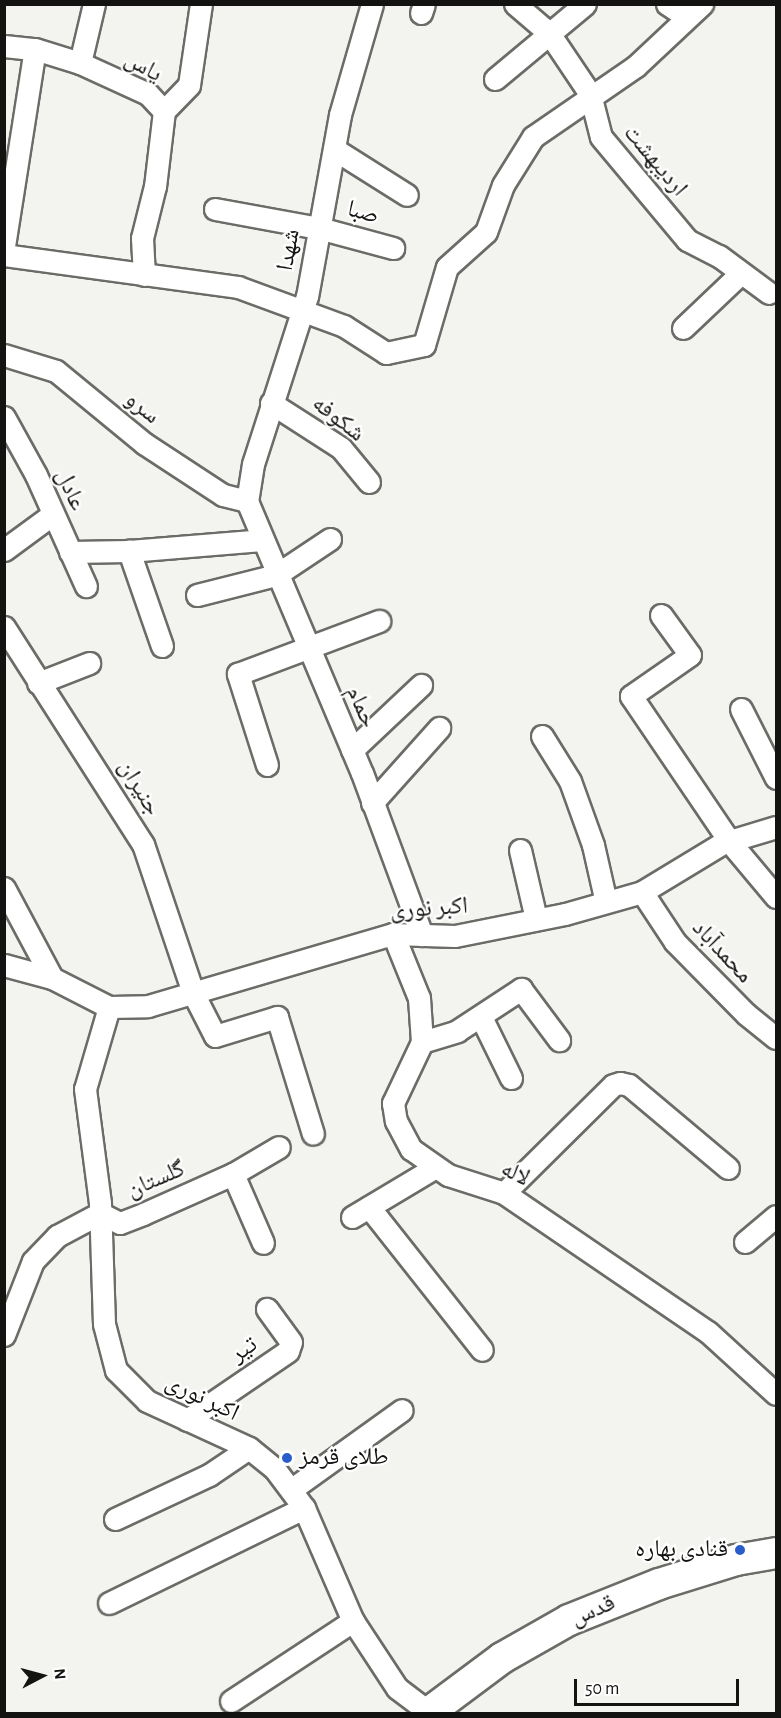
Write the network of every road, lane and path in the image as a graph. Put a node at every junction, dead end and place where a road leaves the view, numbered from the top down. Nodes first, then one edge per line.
1 (94, 4) edge
2 (201, 4) edge
3 (515, 4) edge
4 (585, 4) edge
5 (667, 4) edge
6 (369, 5) edge
7 (694, 11) edge
8 (549, 33) junction
9 (4, 46) edge
10 (35, 48) junction
11 (80, 63) junction
12 (495, 79) dead end
13 (590, 94) junction
14 (164, 111) junction
15 (334, 149) junction
16 (407, 195) dead end
17 (214, 209) dead end
18 (319, 228) junction
19 (4, 246) edge
20 (393, 248) dead end
21 (4, 255) edge
22 (741, 273) junction
23 (144, 275) junction
24 (769, 293) dead end
25 (302, 310) junction
26 (683, 328) dead end
27 (4, 356) edge
28 (271, 403) junction
29 (4, 417) edge
30 (369, 482) dead end
31 (247, 501) junction
32 (53, 514) junction
33 (330, 539) dead end
34 (262, 540) junction
35 (4, 550) edge
36 (129, 551) junction
37 (70, 552) junction
38 (276, 575) junction
39 (86, 586) dead end
40 (197, 595) dead end
41 (661, 615) dead end
42 (379, 621) dead end
43 (4, 627) edge
44 (162, 646) dead end
45 (308, 649) junction
46 (89, 663) dead end
47 (38, 683) junction
48 (421, 685) dead end
49 (741, 709) dead end
50 (439, 729) dead end
51 (542, 736) dead end
52 (352, 750) junction
53 (267, 765) dead end
54 (777, 778) edge
55 (372, 803) junction
56 (777, 827) edge
57 (729, 841) junction
58 (520, 850) dead end
59 (4, 888) edge
60 (642, 892) junction
61 (777, 897) edge
62 (606, 902) junction
63 (536, 920) junction
64 (393, 934) junction
65 (422, 935) junction
66 (4, 965) edge
67 (52, 978) junction
68 (193, 993) junction
69 (109, 1007) junction
70 (482, 1017) junction
71 (777, 1038) edge
72 (559, 1040) dead end
73 (422, 1042) junction
74 (511, 1078) dead end
75 (313, 1134) dead end
76 (279, 1147) dead end
77 (434, 1168) junction
78 (728, 1168) dead end
79 (233, 1174) junction
80 (504, 1193) junction
81 (100, 1213) junction
82 (777, 1216) edge
83 (745, 1242) dead end
84 (263, 1244) dead end
85 (267, 1309) dead end
86 (4, 1335) edge
87 (482, 1350) dead end
88 (777, 1394) edge
89 (402, 1410) dead end
90 (187, 1420) junction
91 (249, 1448) junction
92 (292, 1489) junction
93 (304, 1508) junction
94 (115, 1519) dead end
95 (777, 1553) edge
96 (109, 1603) dead end
97 (353, 1621) junction
98 (231, 1701) dead end
99 (428, 1713) edge

1 - 11 street
2 - 14 street
3 - 8 street, اردیبهشت
4 - 8 street
5 - 7 street
6 - 15 street, شهدا
7 - 13 street
8 - 12 street
8 - 13 street, اردیبهشت
9 - 10 street, یاس
10 - 11 street, یاس
10 - 19 street
11 - 14 street, یاس
13 - 22 street, اردیبهشت
13 - 25 street
14 - 23 street, یاس
15 - 16 street
15 - 18 street, شهدا
17 - 18 street, صبا
18 - 20 street, صبا
18 - 25 street, شهدا
21 - 23 street
22 - 24 street, اردیبهشت
22 - 26 street
23 - 25 street
25 - 28 street, شهدا
27 - 31 street, سرو
28 - 30 street, شکوفه
28 - 31 street, شهدا
29 - 32 street, عادل
31 - 34 street, حمام
32 - 35 street
32 - 37 street, عادل
33 - 38 street
34 - 36 street
34 - 38 street, حمام
36 - 37 street
36 - 44 street
37 - 39 street, عادل
38 - 40 street
38 - 45 street, حمام
41 - 57 street
42 - 45 street
43 - 47 street, جنیران
45 - 52 street, حمام
45 - 53 street
46 - 47 street
47 - 68 street, جنیران
48 - 52 street
49 - 54 street
50 - 55 street
51 - 62 street
52 - 55 street, حمام
55 - 65 street, حمام
56 - 57 street, اکبر نوری
57 - 60 street, اکبر نوری
57 - 61 street
58 - 63 street
59 - 67 street
60 - 62 street, اکبر نوری
60 - 71 street, محمدآباد
62 - 63 street, اکبر نوری
63 - 65 street, اکبر نوری
64 - 65 street, اکبر نوری
64 - 68 street, اکبر نوری
64 - 73 street
66 - 67 street, اکبر نوری
67 - 69 street, اکبر نوری
68 - 69 street, اکبر نوری
68 - 75 street, جنیران
69 - 81 street, اکبر نوری
70 - 72 street
70 - 73 street
70 - 74 street
73 - 77 street, لاله
76 - 79 street, گلستان
77 - 80 street, لاله
77 - 87 street
78 - 80 street
79 - 81 street, گلستان
79 - 84 street
80 - 88 street, لاله
81 - 86 street, گلستان
81 - 90 street, اکبر نوری
82 - 83 street
85 - 90 street, تیر
89 - 92 street
90 - 91 street, اکبر نوری
91 - 92 street, اکبر نوری
91 - 94 street
92 - 93 street, اکبر نوری
93 - 96 street
93 - 97 street, اکبر نوری
95 - 99 main road, قدس
97 - 98 street
97 - 99 street, اکبر نوری

